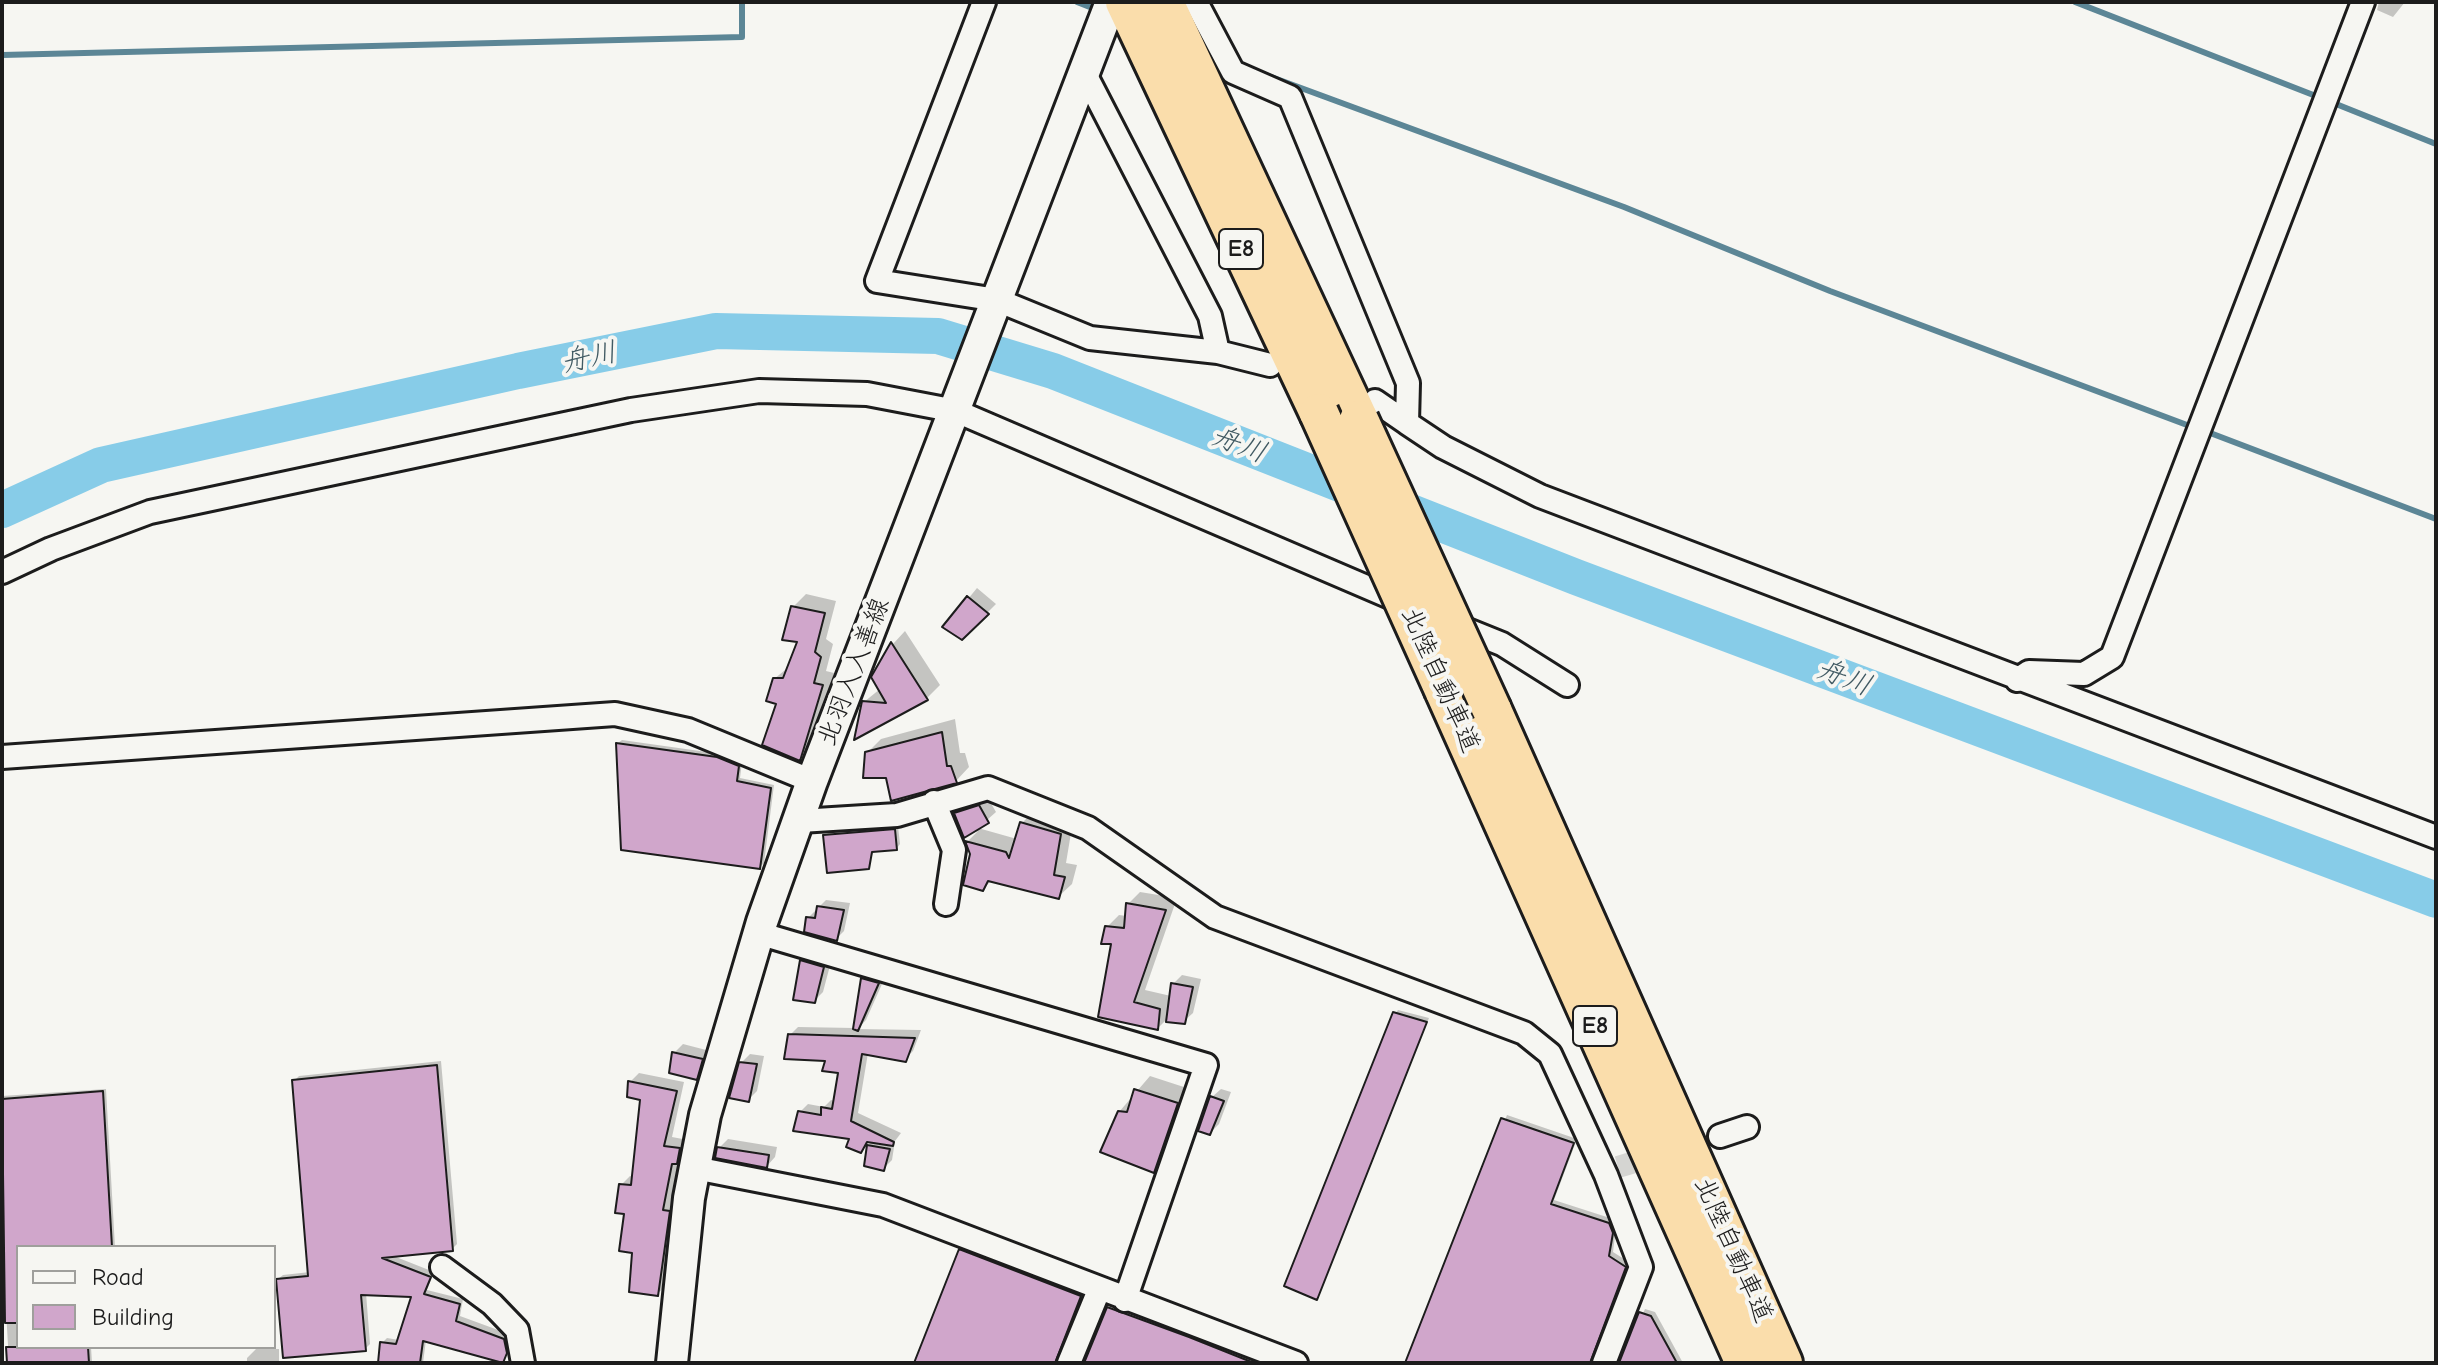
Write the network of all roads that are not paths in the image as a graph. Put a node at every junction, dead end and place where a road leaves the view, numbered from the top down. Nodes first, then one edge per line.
1 (984, 2) edge
2 (1164, 2) edge
3 (1196, 2) edge
4 (2363, 2) edge
5 (1108, 7) edge
6 (1084, 72) junction
7 (995, 306) junction
8 (1218, 352) junction
9 (1270, 365) dead end
10 (1367, 410) junction
11 (956, 411) junction
12 (1407, 423) junction
13 (2, 572) edge
14 (2017, 680) junction
15 (1567, 685) dead end
16 (2, 757) edge
17 (812, 781) junction
18 (934, 802) junction
19 (800, 821) junction
20 (2436, 837) edge
21 (946, 904) dead end
22 (758, 933) junction
23 (1747, 1127) dead end
24 (1720, 1136) tunnel mouth
25 (695, 1168) junction
26 (442, 1267) dead end
27 (1099, 1290) junction
28 (1125, 1300) junction
29 (523, 1363) edge
30 (672, 1363) edge
31 (1069, 1363) edge
32 (1296, 1363) edge
33 (1604, 1363) edge
34 (1745, 1363) edge
35 (1783, 1363) edge

1 - 7 street
2 - 10 highway, 北陸自動車道 / E8
3 - 12 street
4 - 14 street
5 - 6 main road, 北羽入入善線
5 - 34 highway, 北陸自動車道 / E8, bridge
6 - 7 main road, 北羽入入善線
6 - 8 street
7 - 8 street
7 - 11 main road, 北羽入入善線
8 - 9 street
10 - 12 street
10 - 35 highway, 北陸自動車道 / E8, bridge
11 - 13 street
11 - 15 street
11 - 17 main road, 北羽入入善線
12 - 14 street
14 - 20 street
16 - 17 street
17 - 19 main road, 北羽入入善線
18 - 19 street
18 - 21 street
18 - 33 street
19 - 22 main road, 北羽入入善線
22 - 25 main road, 北羽入入善線
22 - 28 street
23 - 24 street
25 - 27 street
25 - 30 main road, 北羽入入善線
26 - 29 street
27 - 28 street
27 - 31 street
28 - 32 street

